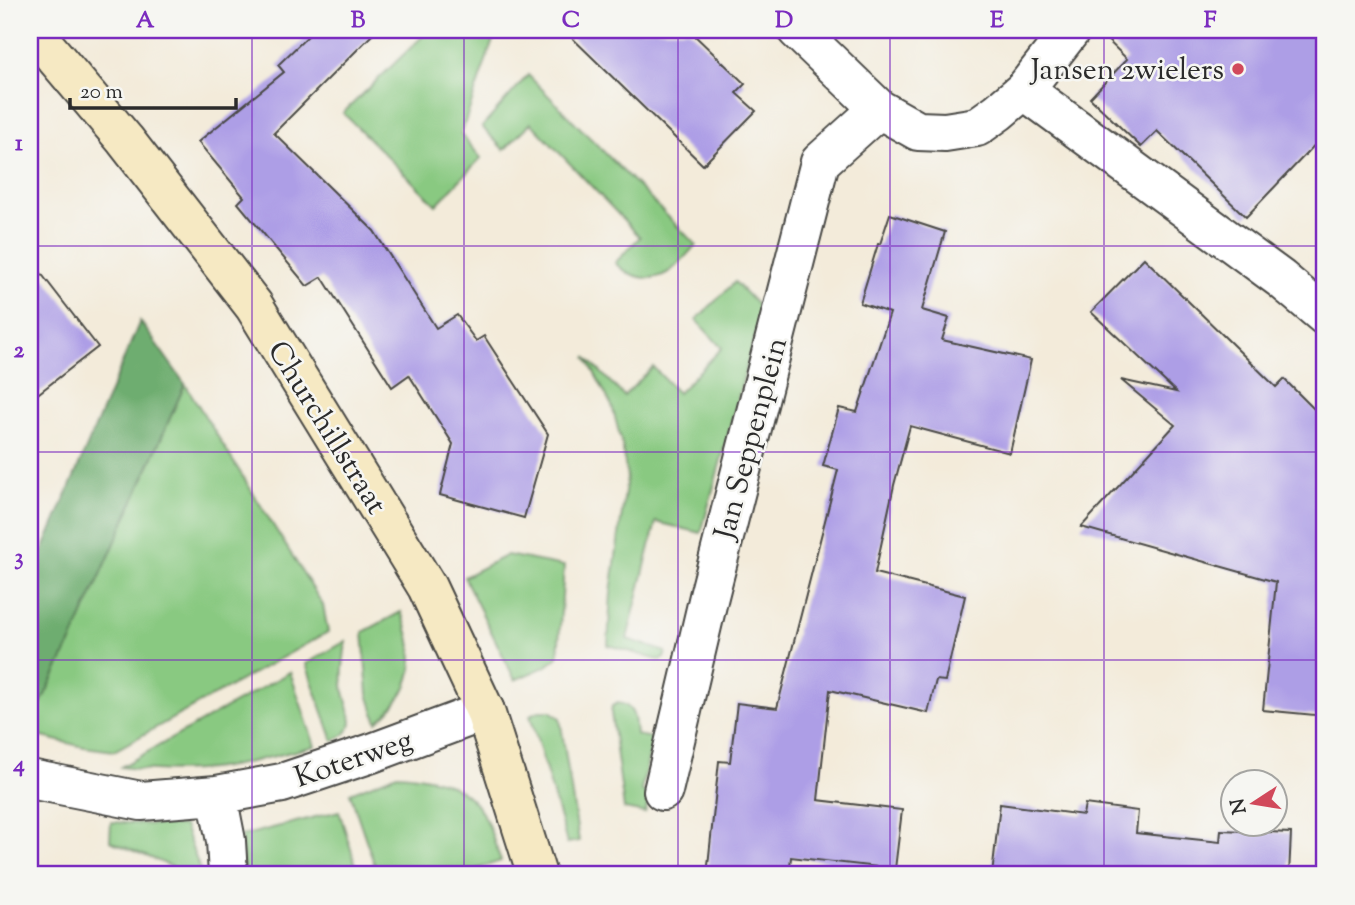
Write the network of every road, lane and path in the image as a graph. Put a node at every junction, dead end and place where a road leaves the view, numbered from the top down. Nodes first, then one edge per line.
1 (797, 30) edge
2 (1071, 30) edge
3 (41, 33) edge
4 (1024, 90) junction
5 (879, 109) junction
6 (1325, 316) edge
7 (485, 711) junction
8 (30, 779) edge
9 (663, 791) dead end
10 (217, 795) junction
11 (228, 875) edge
12 (537, 875) edge

1 - 5 street
2 - 4 street
3 - 7 street, Churchillstraat
4 - 5 street
4 - 6 street
5 - 9 street, Jan Seppenplein
7 - 10 street, Koterweg
7 - 12 street, Churchillstraat
8 - 10 street, Koterweg
10 - 11 street

